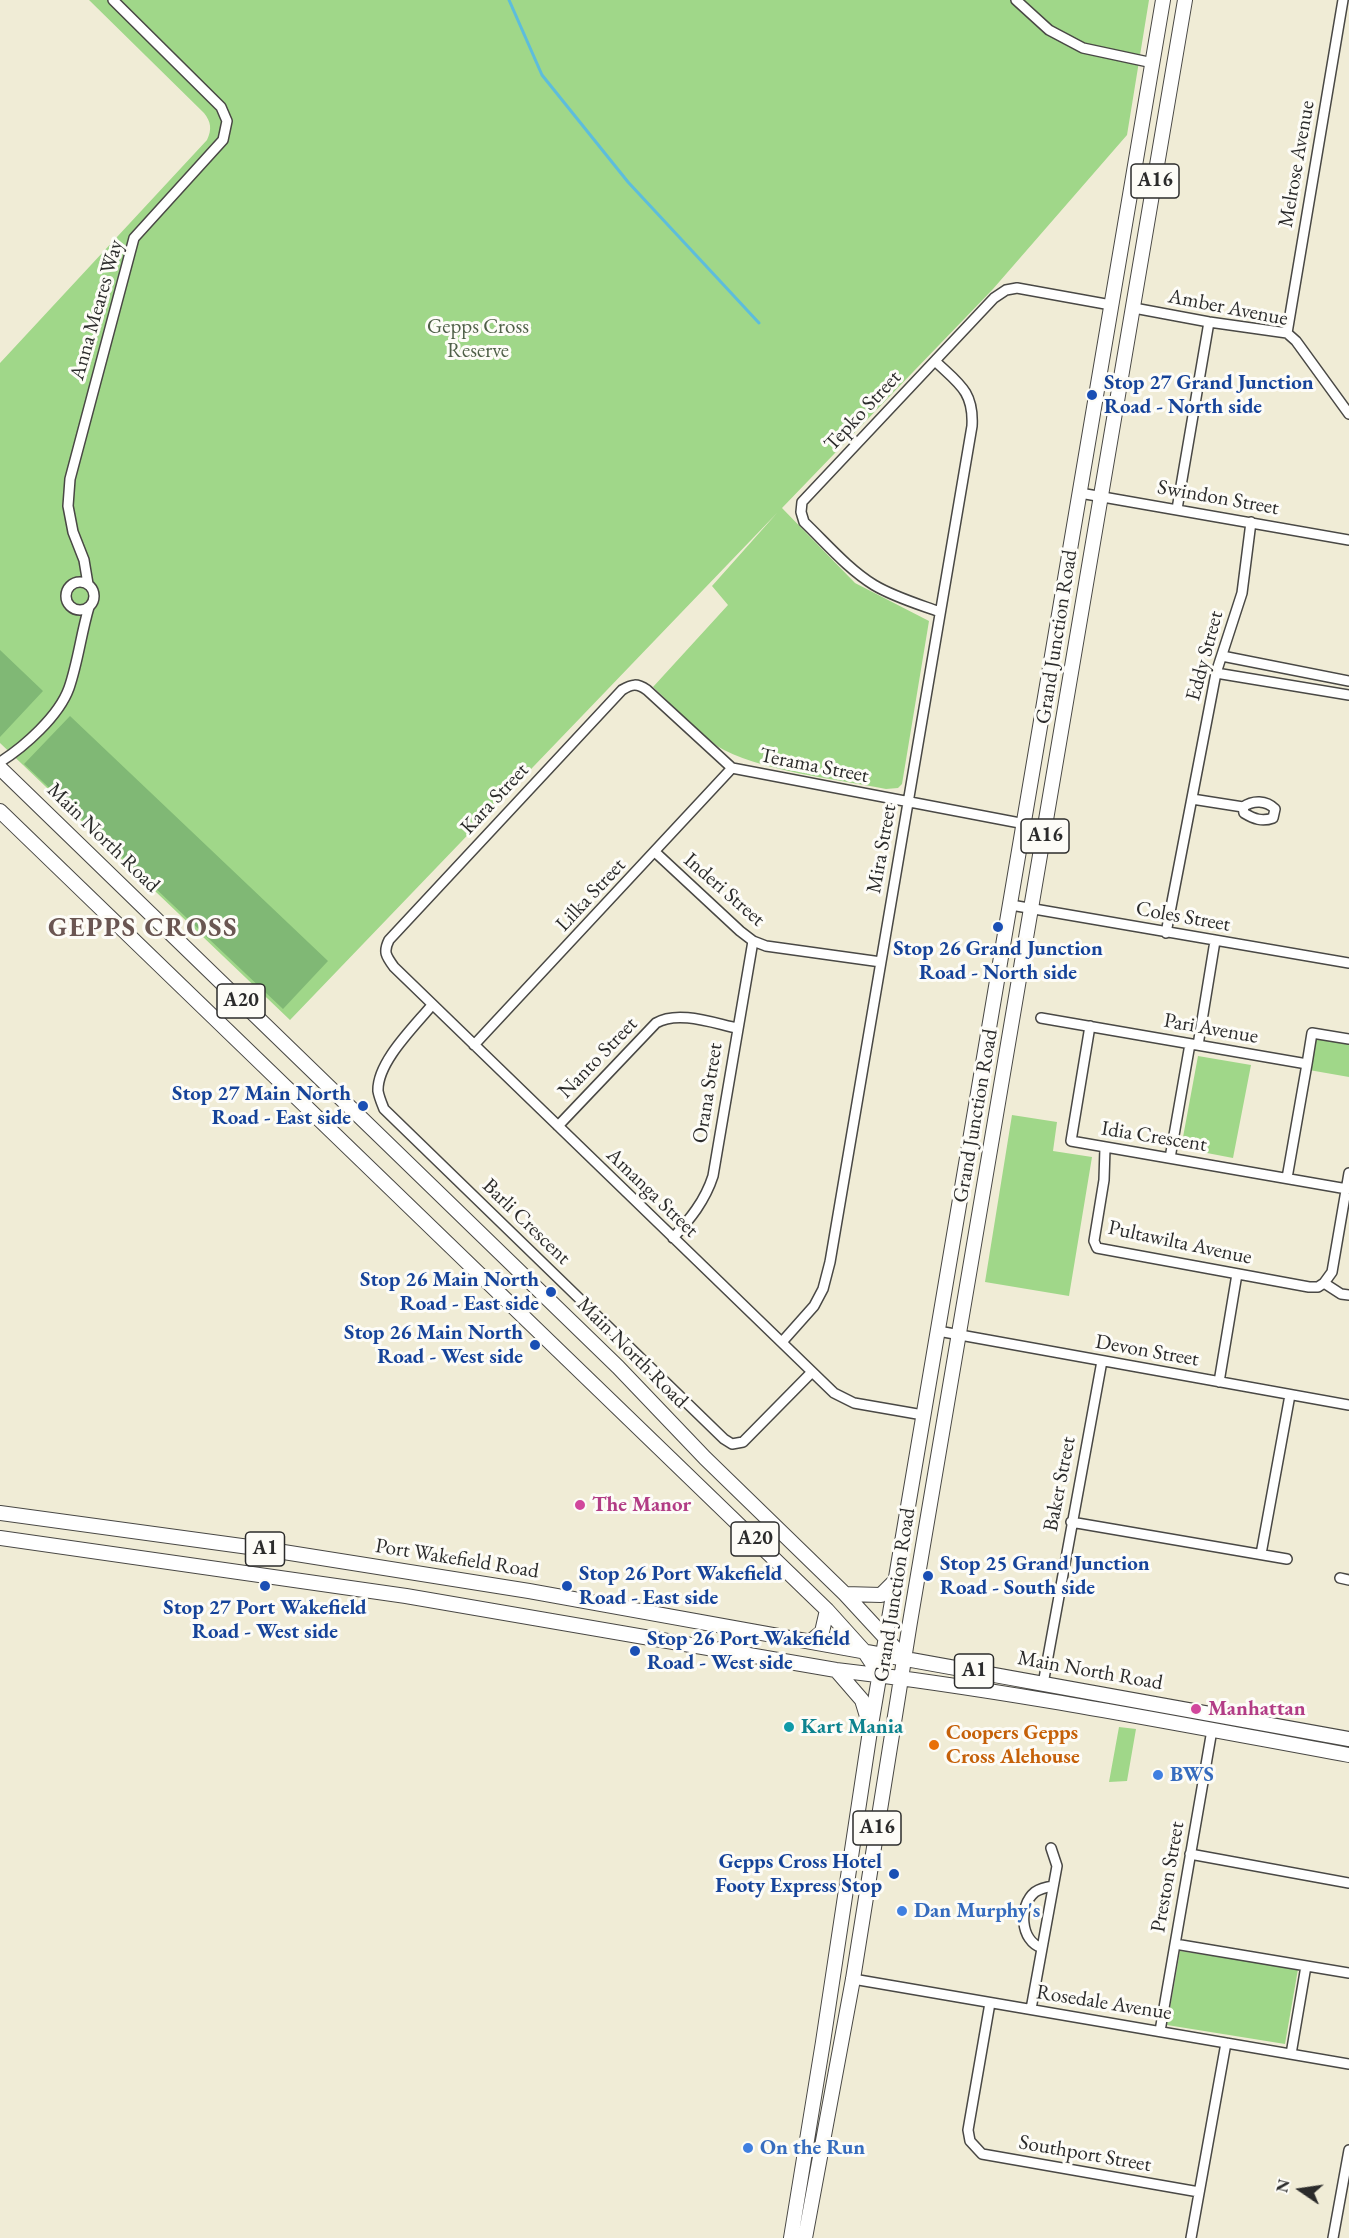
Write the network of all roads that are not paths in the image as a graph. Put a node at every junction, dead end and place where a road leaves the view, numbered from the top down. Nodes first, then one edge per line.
1 (113, 0) edge
2 (1016, 0) edge
3 (1163, 0) edge
4 (1180, 0) edge
5 (1185, 0) edge
6 (1343, 0) edge
7 (1153, 63) junction
8 (1112, 305) junction
9 (1134, 308) junction
10 (1209, 322) junction
11 (1287, 333) junction
12 (935, 361) junction
13 (1349, 414) edge
14 (1080, 493) junction
15 (1101, 496) junction
16 (1177, 509) junction
17 (1251, 522) junction
18 (1349, 540) edge
19 (84, 560) junction
20 (77, 582) junction
21 (88, 584) junction
22 (89, 607) junction
23 (74, 609) junction
24 (940, 612) junction
25 (82, 632) junction
26 (1222, 656) junction
27 (1216, 673) junction
28 (1349, 681) edge
29 (640, 685) joint
30 (1349, 695) edge
31 (0, 762) edge
32 (0, 768) edge
33 (732, 768) junction
34 (1192, 799) junction
35 (908, 803) junction
36 (1244, 807) dead end
37 (0, 811) edge
38 (1024, 824) junction
39 (1046, 828) junction
40 (655, 852) junction
41 (1011, 905) junction
42 (1033, 909) junction
43 (1166, 933) junction
44 (753, 941) junction
45 (1215, 941) junction
46 (385, 949) joint
47 (881, 962) junction
48 (1349, 963) edge
49 (432, 1005) junction
50 (1041, 1018) dead end
51 (1090, 1026) junction
52 (737, 1028) junction
53 (1349, 1039) edge
54 (1194, 1044) junction
55 (474, 1045) junction
56 (1306, 1064) junction
57 (558, 1126) junction
58 (1105, 1148) junction
59 (1170, 1158) junction
60 (1349, 1173) edge
61 (1287, 1178) junction
62 (1347, 1188) junction
63 (673, 1239) junction
64 (1237, 1274) junction
65 (1324, 1283) junction
66 (1349, 1295) edge
67 (938, 1331) junction
68 (960, 1336) junction
69 (782, 1342) junction
70 (1102, 1361) junction
71 (811, 1373) junction
72 (1219, 1382) junction
73 (1290, 1395) junction
74 (949, 1403) junction
75 (1349, 1405) edge
76 (923, 1415) junction
77 (943, 1434) junction
78 (705, 1458) junction
79 (689, 1475) junction
80 (0, 1513) edge
81 (1071, 1522) junction
82 (0, 1538) edge
83 (271, 1550) junction
84 (1261, 1554) junction
85 (1287, 1559) dead end
86 (266, 1575) junction
87 (896, 1580) junction
88 (845, 1594) junction
89 (623, 1607) junction
90 (827, 1610) junction
91 (618, 1632) junction
92 (886, 1636) junction
93 (811, 1641) junction
94 (864, 1651) junction
95 (883, 1655) junction
96 (905, 1659) junction
97 (836, 1670) junction
98 (880, 1675) junction
99 (902, 1678) junction
100 (1043, 1684) junction
101 (1214, 1715) junction
102 (1212, 1730) junction
103 (870, 1731) junction
104 (1349, 1739) edge
105 (1349, 1755) edge
106 (1051, 1848) dead end
107 (1190, 1854) junction
108 (1349, 1883) edge
109 (1053, 1886) junction
110 (1175, 1944) junction
111 (1042, 1948) junction
112 (1306, 1965) junction
113 (1349, 1973) edge
114 (833, 1976) junction
115 (853, 1979) junction
116 (990, 2003) junction
117 (1031, 2009) junction
118 (1160, 2031) junction
119 (1227, 2043) junction
120 (1291, 2054) junction
121 (1349, 2064) edge
122 (1349, 2150) edge
123 (1199, 2192) junction
124 (791, 2238) edge
125 (806, 2238) edge
126 (1191, 2238) edge
127 (1333, 2238) edge

1 - 19 street, Anna Meares Way
2 - 7 street
3 - 7 highway, Grand Junction Road / A16
4 - 7 highway
5 - 9 highway, Grand Junction Road / A16
6 - 11 street, Melrose Avenue
7 - 8 highway, Grand Junction Road / A16
8 - 12 street, Tepko Street
8 - 14 highway, Grand Junction Road / A16
9 - 10 street, Amber Avenue
9 - 15 highway, Grand Junction Road / A16
10 - 11 street, Amber Avenue
10 - 16 street
11 - 13 street, Amber Avenue
12 - 24 street, Mira Street
12 - 24 street, Tepko Street
14 - 15 street, Swindon Street
14 - 38 highway, Grand Junction Road / A16
15 - 16 street, Swindon Street
15 - 39 highway, Grand Junction Road / A16
16 - 17 street, Swindon Street
17 - 18 street, Swindon Street
17 - 26 street, Eddy Street
19 - 20 street
19 - 21 street, Anna Meares Way
20 - 21 street
20 - 23 street
21 - 22 street
22 - 23 street
22 - 25 street
23 - 25 street
24 - 35 street, Mira Street
25 - 31 street
26 - 27 street, Eddy Street
26 - 28 street
27 - 30 street
27 - 34 street, Eddy Street
29 - 33 street, Terama Street
29 - 46 street, Kara Street
32 - 78 highway, Main North Road / A20
33 - 35 street, Terama Street
33 - 40 street, Lilka Street
34 - 36 street
34 - 43 street, Eddy Street
35 - 38 street, Terama Street
35 - 47 street, Mira Street
37 - 79 highway, A20
38 - 39 street, Terama Street
38 - 41 highway, Grand Junction Road / A16
39 - 42 highway, Grand Junction Road / A16
40 - 44 street, Inderi Street
40 - 55 street, Lilka Street
41 - 42 street, Coles Street
41 - 67 highway, Grand Junction Road / A16
42 - 43 street, Coles Street
42 - 68 highway, Grand Junction Road / A16
43 - 45 street, Coles Street
44 - 47 street, Inderi Street
44 - 52 street, Orana Street
45 - 48 street, Coles Street
45 - 54 street
46 - 49 street, Amanga Street
47 - 69 street, Mira Street
49 - 55 street, Amanga Street
49 - 71 street, Barli Crescent
50 - 51 street, Pari Avenue
51 - 54 street, Pari Avenue
51 - 58 street, Idia Crescent
52 - 57 street, Nanto Street
52 - 63 street, Orana Street
53 - 56 street
54 - 56 street, Pari Avenue
54 - 59 street
55 - 57 street, Amanga Street
56 - 61 street
57 - 63 street, Amanga Street
58 - 59 street, Idia Crescent
58 - 64 street, Pultawilta Avenue
59 - 61 street, Idia Crescent
60 - 62 street
61 - 62 street, Idia Crescent
62 - 65 street
63 - 69 street, Amanga Street
64 - 65 street, Pultawilta Avenue
64 - 72 street
65 - 66 street, Pultawilta Avenue
67 - 68 street, Devon Street
67 - 76 highway, Grand Junction Road / A16
68 - 70 street, Devon Street
68 - 74 highway, Grand Junction Road / A16
69 - 71 street, Amanga Street
70 - 72 street, Devon Street
70 - 81 street, Baker Street
71 - 76 street, Amanga Street
72 - 73 street, Devon Street
73 - 75 street, Devon Street
73 - 84 street
74 - 76 highway
74 - 77 highway, Grand Junction Road / A16
76 - 77 highway
76 - 87 highway, Grand Junction Road / A16
77 - 96 highway, Grand Junction Road / A16
78 - 79 highway
78 - 88 highway, Main North Road / A20
79 - 90 highway, A20
80 - 83 highway, Port Wakefield Road / A1
81 - 84 street
81 - 100 street, Baker Street
82 - 86 highway, A1
83 - 86 highway
83 - 89 highway, Port Wakefield Road / A1
84 - 85 street
86 - 91 highway, A1
87 - 88 highway
87 - 92 highway, Grand Junction Road / A16
88 - 92 highway, Main North Road / A20
89 - 91 highway
89 - 93 highway, Port Wakefield Road / A1
90 - 93 highway
90 - 94 highway, A20
91 - 97 highway, A1
92 - 95 highway, Grand Junction Road / A16
92 - 96 highway, Main North Road / A20
93 - 94 highway, Port Wakefield Road / A1
94 - 95 highway, Port Wakefield Road / A1
94 - 98 highway, A20
95 - 96 highway, Port Wakefield Road / A1
95 - 98 highway, Grand Junction Road / A16
96 - 99 highway, Grand Junction Road / A16
96 - 100 highway, Main North Road / A1
97 - 98 highway, A1
97 - 103 highway
98 - 99 highway, A1
98 - 103 highway, Grand Junction Road / A16
99 - 102 highway, Main North Road / A1
99 - 115 highway, Grand Junction Road / A16
100 - 101 highway, Main North Road / A1
101 - 102 highway
101 - 104 highway, Main North Road / A1
102 - 105 highway, Main North Road / A1
102 - 107 street, Preston Street
103 - 114 highway, Grand Junction Road / A16
106 - 109 street
107 - 108 street
107 - 110 street, Preston Street
109 - 111 street
109 - 111 street
110 - 112 street
110 - 118 street, Preston Street
111 - 117 street
112 - 113 street
112 - 120 street
114 - 115 highway
114 - 124 highway, Grand Junction Road / A16
115 - 116 street, Rosedale Avenue
115 - 125 highway, Grand Junction Road / A16
116 - 117 street, Rosedale Avenue
116 - 123 street, Southport Street
117 - 118 street, Rosedale Avenue
118 - 119 street, Rosedale Avenue
119 - 120 street, Rosedale Avenue
119 - 123 street
120 - 121 street, Rosedale Avenue
122 - 127 street
123 - 126 street

